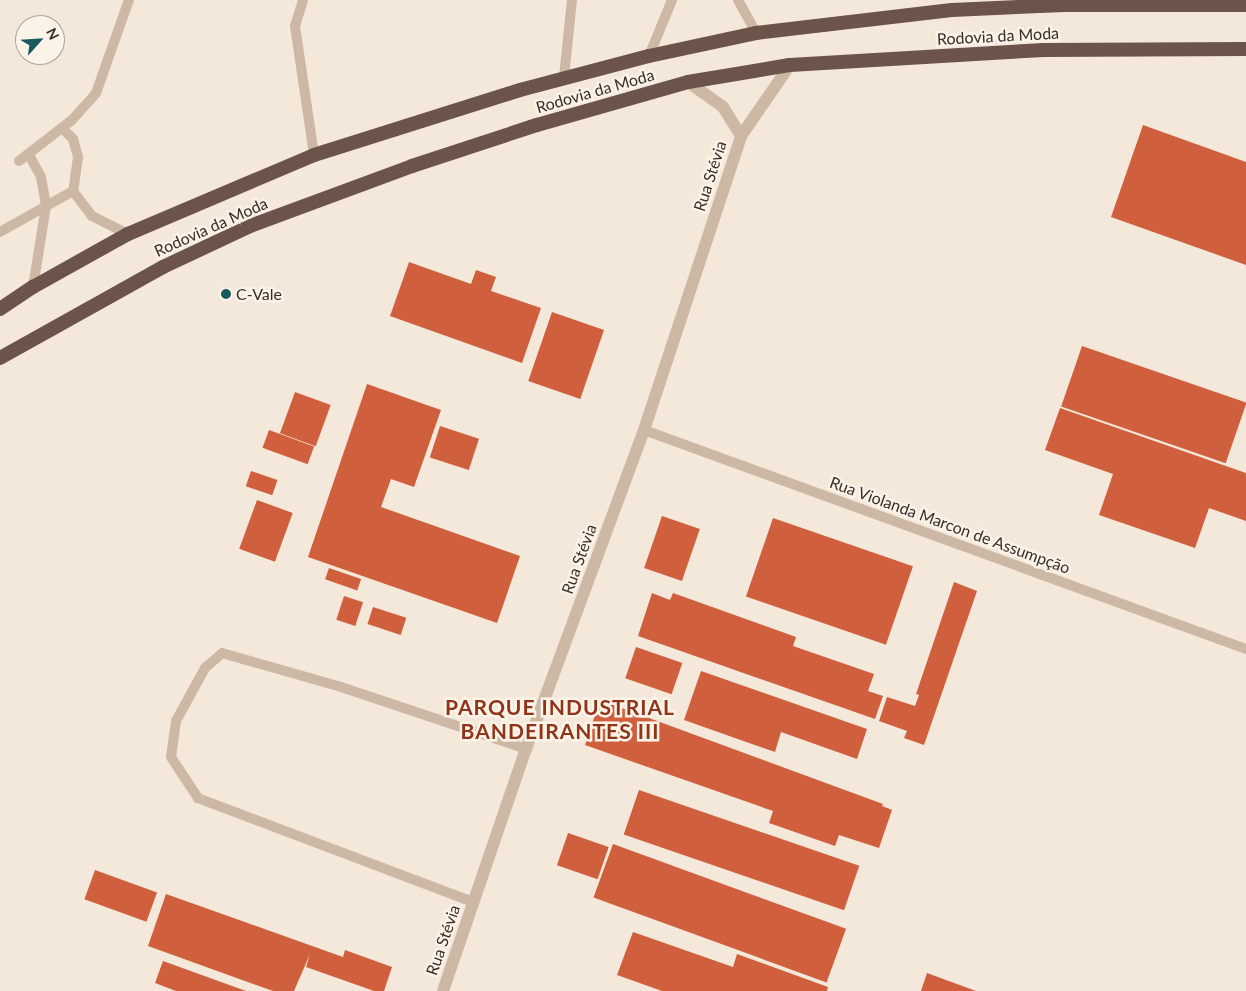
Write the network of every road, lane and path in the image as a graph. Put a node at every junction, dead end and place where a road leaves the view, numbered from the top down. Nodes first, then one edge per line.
1 (129, 0) edge
2 (303, 0) edge
3 (572, 0) edge
4 (672, 0) edge
5 (738, 0) edge
6 (1246, 5) edge
7 (756, 33) junction
8 (1246, 49) edge
9 (649, 56) junction
10 (790, 65) junction
11 (564, 77) junction
12 (688, 82) junction
13 (62, 128) junction
14 (741, 136) junction
15 (29, 155) junction
16 (314, 156) junction
17 (19, 161) dead end
18 (73, 191) junction
19 (46, 206) junction
20 (0, 232) edge
21 (128, 234) junction
22 (33, 287) junction
23 (0, 309) edge
24 (0, 358) edge
25 (644, 430) junction
26 (1246, 649) edge
27 (526, 749) junction
28 (473, 902) junction
29 (443, 991) edge

1 - 13 lane
2 - 16 lane
3 - 11 lane
4 - 9 lane
5 - 7 lane
6 - 7 highway, Rodovia da Moda
7 - 9 highway, Rodovia da Moda
8 - 10 highway, Rodovia da Moda
9 - 11 highway, Rodovia da Moda
10 - 12 highway, Rodovia da Moda
10 - 14 street, Rua Stévia
11 - 16 highway, Rodovia da Moda
12 - 14 street, Rua Stévia
12 - 24 highway, Rodovia da Moda
13 - 15 lane
13 - 18 lane
14 - 25 street, Rua Stévia
15 - 17 lane
15 - 19 lane
16 - 21 highway, Rodovia da Moda
18 - 19 lane
18 - 21 lane
19 - 20 lane
19 - 22 lane
21 - 22 highway, Rodovia da Moda
22 - 23 highway, Rodovia da Moda
25 - 26 lane, Rua Violanda Marcon de Assumpção
25 - 27 street, Rua Stévia
27 - 28 street, Rua Stévia
27 - 28 lane
28 - 29 street, Rua Stévia

